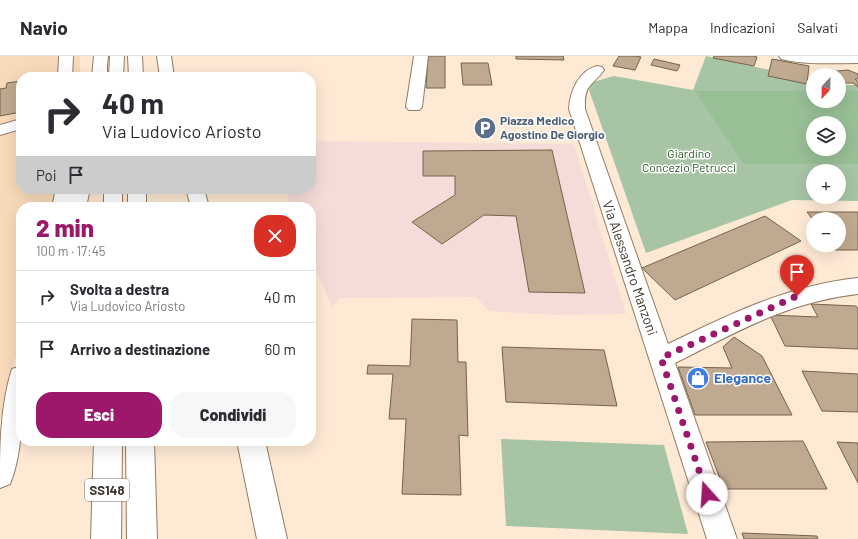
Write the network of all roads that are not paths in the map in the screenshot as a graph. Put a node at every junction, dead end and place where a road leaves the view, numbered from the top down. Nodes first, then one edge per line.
1 (66, 56) edge
2 (117, 56) edge
3 (136, 56) edge
4 (164, 56) edge
5 (421, 56) edge
6 (786, 56) edge
7 (858, 60) edge
8 (597, 70) dead end
9 (65, 72) edge
10 (116, 72) edge
11 (137, 72) edge
12 (167, 72) edge
13 (414, 108) dead end
14 (16, 125) edge
15 (0, 130) edge
16 (858, 286) edge
17 (661, 358) junction
18 (16, 400) edge
19 (16, 435) edge
20 (108, 446) edge
21 (140, 446) edge
22 (253, 446) edge
23 (0, 474) edge
24 (0, 488) edge
25 (106, 539) edge
26 (142, 539) edge
27 (272, 539) edge
28 (722, 539) edge

1 - 9 main road
2 - 10 main road
3 - 11 main road
4 - 12 main road
5 - 13 main road
6 - 7 main road
8 - 17 main road, Via Alessandro Manzoni
14 - 15 main road
16 - 17 main road
17 - 28 main road, Via Alessandro Manzoni
18 - 23 main road
19 - 24 main road
20 - 25 main road, SS148
21 - 26 main road, SS148
22 - 27 main road

